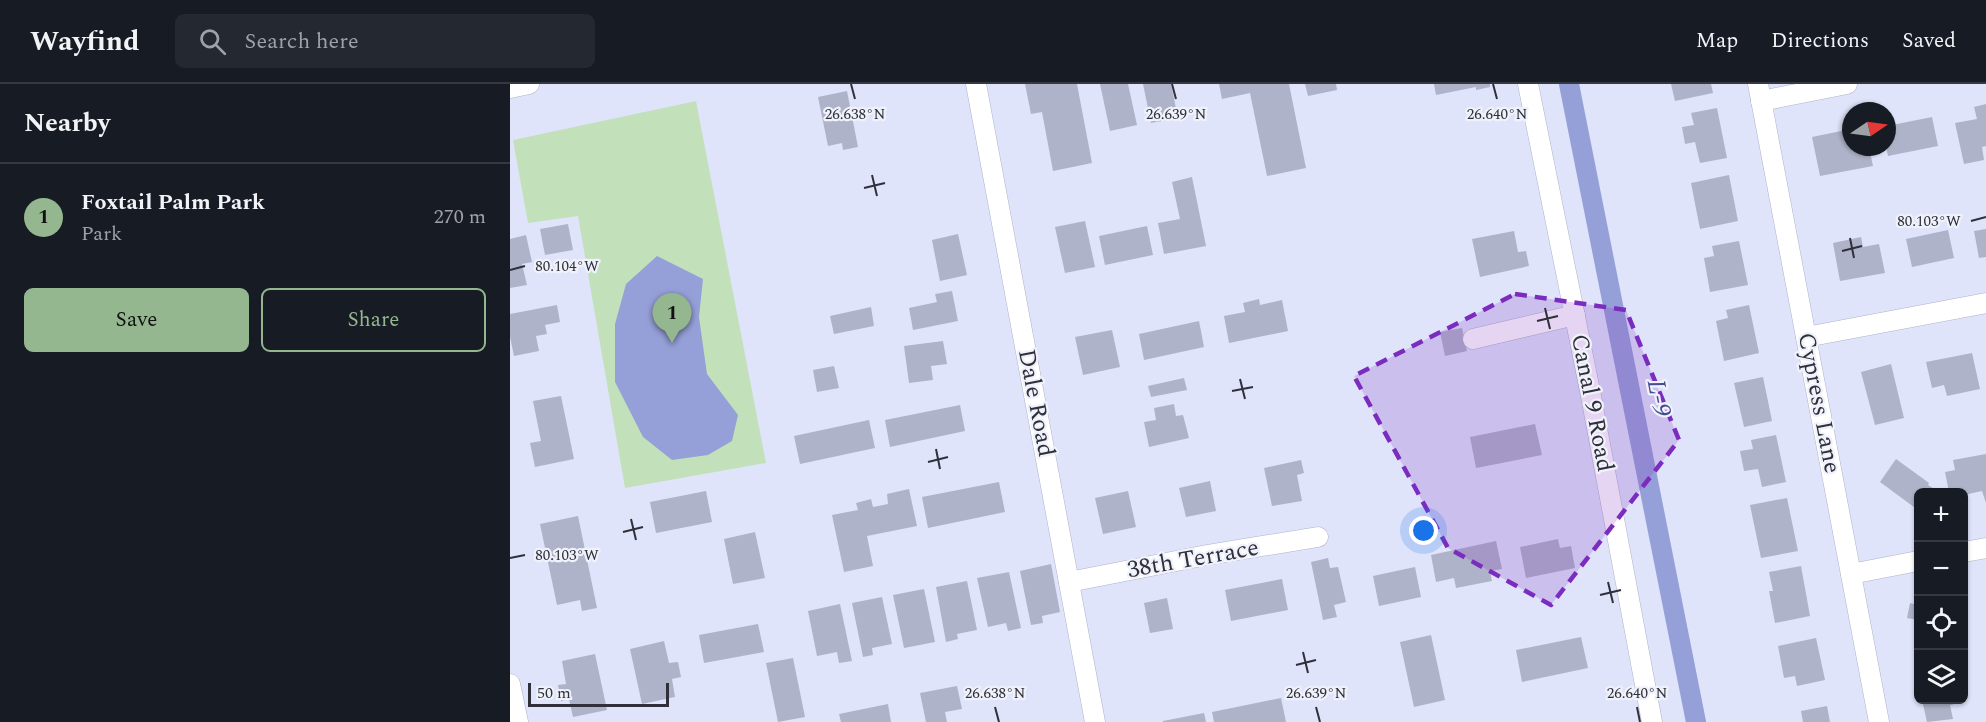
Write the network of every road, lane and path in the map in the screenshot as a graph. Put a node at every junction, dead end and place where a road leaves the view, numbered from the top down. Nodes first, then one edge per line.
1 (529, 84) edge
2 (976, 84) edge
3 (1528, 84) edge
4 (1847, 84) edge
5 (510, 88) edge
6 (1760, 92) edge
7 (1986, 303) edge
8 (1575, 315) junction
9 (1806, 338) junction
10 (1473, 339) dead end
11 (1318, 537) dead end
12 (1986, 548) edge
13 (1968, 551) edge
14 (1914, 562) edge
15 (1851, 574) junction
16 (1069, 582) junction
17 (510, 684) edge
18 (518, 722) edge
19 (1095, 722) edge
20 (1652, 722) edge
21 (1879, 722) edge

1 - 5 street
2 - 16 street, Dale Road
3 - 8 street, Canal 9 Road
4 - 6 street
6 - 9 street, Cypress Lane
7 - 9 street
8 - 10 street
8 - 20 street, Canal 9 Road
9 - 15 street, Cypress Lane
11 - 16 street, 38th Terrace
12 - 13 street
14 - 15 street
15 - 21 street, Cypress Lane
16 - 19 street, Dale Road
17 - 18 street

